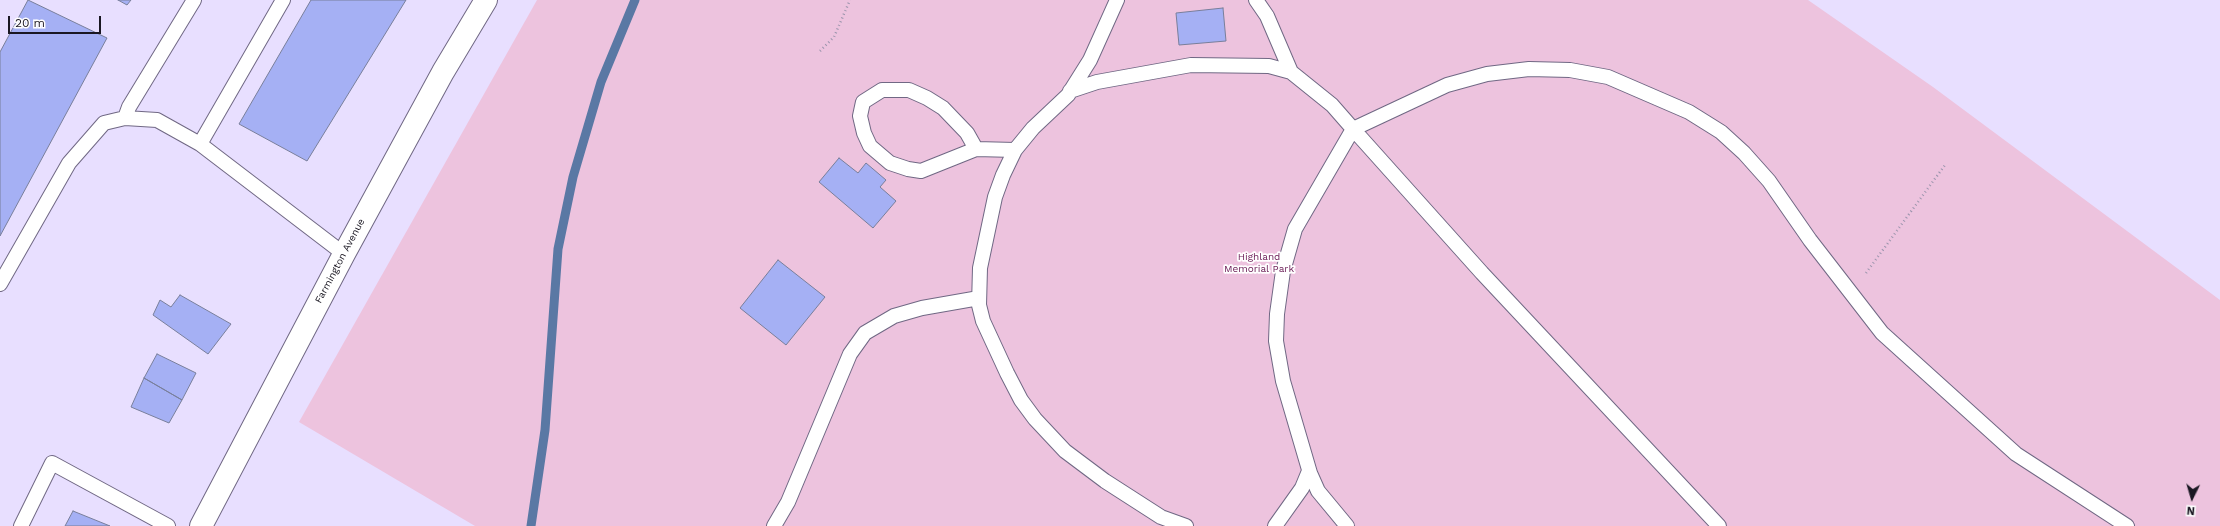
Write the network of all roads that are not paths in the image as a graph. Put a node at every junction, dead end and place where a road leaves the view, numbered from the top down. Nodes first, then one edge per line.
1 (194, 0) edge
2 (283, 0) edge
3 (486, 0) edge
4 (1117, 0) edge
5 (1256, 0) edge
6 (1291, 72) junction
7 (1070, 91) junction
8 (125, 118) junction
9 (1353, 128) junction
10 (200, 144) junction
11 (976, 150) junction
12 (1015, 150) junction
13 (344, 254) junction
14 (0, 284) edge
15 (979, 298) junction
16 (1309, 471) junction
17 (21, 526) edge
18 (168, 526) edge
19 (201, 526) edge
20 (774, 526) edge
21 (1186, 526) edge
22 (1275, 526) edge
23 (1346, 526) edge
24 (1719, 526) edge
25 (2127, 526) edge

1 - 8 lane
2 - 10 lane
3 - 13 street, Farmington Avenue
4 - 7 lane
5 - 6 lane
6 - 7 lane
6 - 9 lane
7 - 12 lane
8 - 10 lane
8 - 14 lane
9 - 16 lane
9 - 24 lane
9 - 25 lane
10 - 13 lane
11 - 11 lane
11 - 12 lane
12 - 15 lane
13 - 19 street, Farmington Avenue
15 - 20 lane
15 - 21 lane
16 - 22 lane
16 - 23 lane
17 - 18 lane

